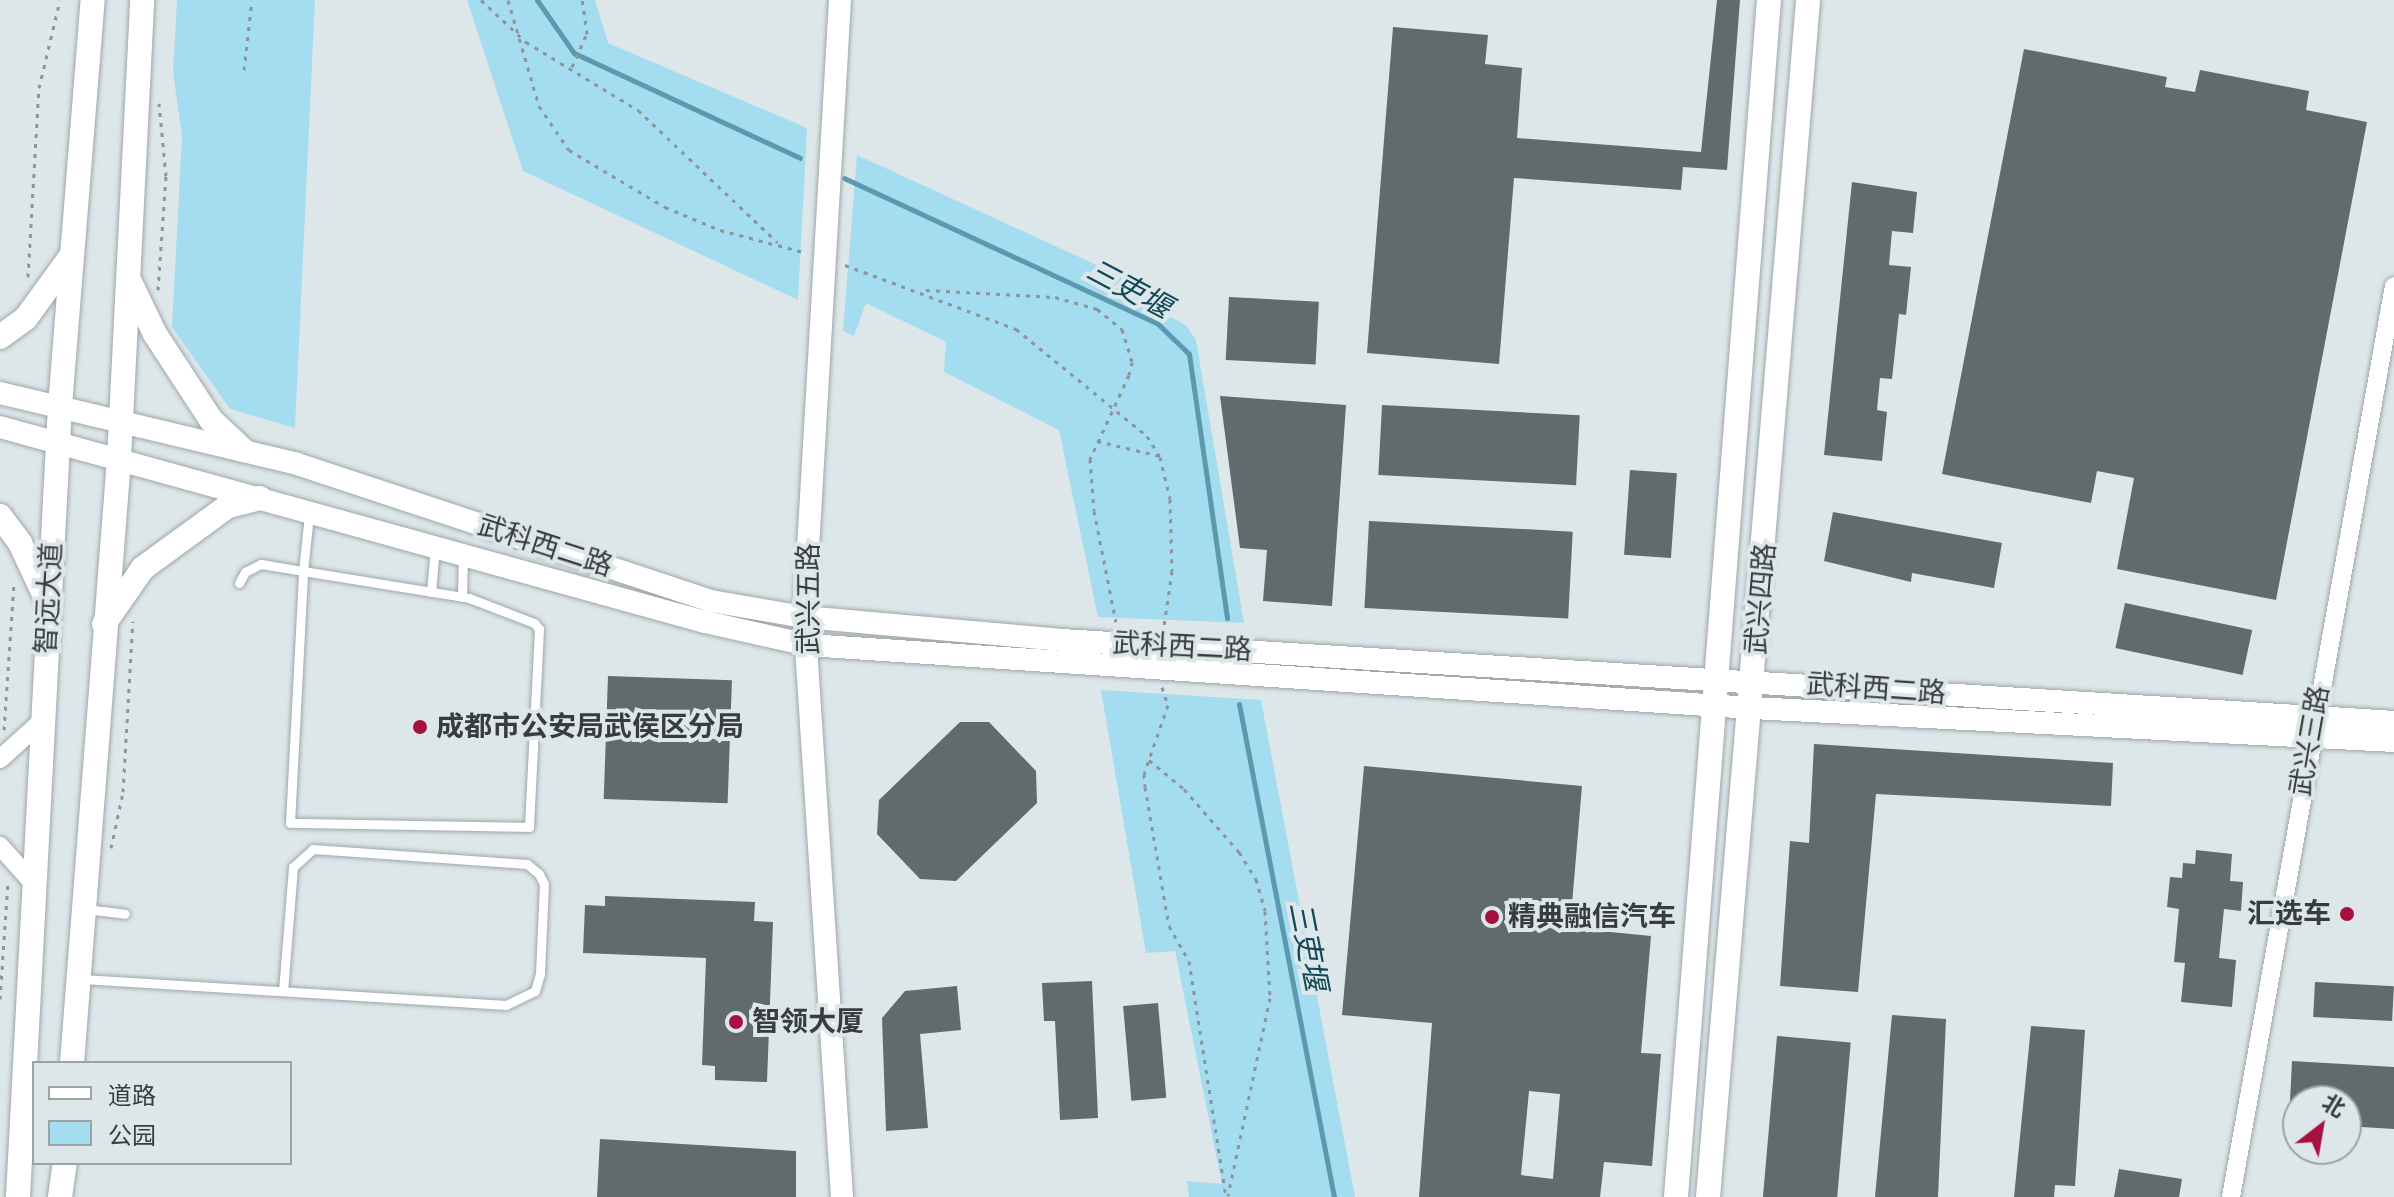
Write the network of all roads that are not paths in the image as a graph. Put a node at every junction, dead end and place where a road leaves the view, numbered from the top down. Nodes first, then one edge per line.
1 (93, 0) edge
2 (142, 0) edge
3 (840, 0) edge
4 (1769, 0) edge
5 (1808, 0) edge
6 (72, 254) junction
7 (130, 281) junction
8 (2394, 286) edge
9 (0, 337) edge
10 (0, 393) edge
11 (60, 406) junction
12 (120, 421) junction
13 (0, 427) edge
14 (58, 440) junction
15 (243, 450) junction
16 (119, 459) junction
17 (260, 498) junction
18 (309, 511) junction
19 (0, 516) edge
20 (435, 547) junction
21 (463, 554) junction
22 (303, 571) junction
23 (239, 583) dead end
24 (431, 592) junction
25 (462, 597) junction
26 (48, 604) junction
27 (804, 617) junction
28 (102, 626) junction
29 (808, 645) junction
30 (1714, 677) junction
31 (1754, 681) junction
32 (1712, 703) junction
33 (1752, 708) junction
34 (42, 721) junction
35 (2394, 722) edge
36 (2313, 726) junction
37 (2394, 741) edge
38 (1, 759) edge
39 (5, 852) edge
40 (33, 883) junction
41 (83, 909) junction
42 (125, 914) dead end
43 (78, 978) junction
44 (283, 991) junction
45 (72, 1061) edge
46 (18, 1130) junction
47 (2, 1197) edge
48 (18, 1197) edge
49 (842, 1197) edge
50 (1676, 1197) edge
51 (1708, 1197) edge
52 (2231, 1197) edge

1 - 6 main road, 智远大道
2 - 7 main road, 智远大道
3 - 27 street, 武兴五路
4 - 30 main road, 武兴四路
5 - 31 main road, 武兴四路
6 - 9 main road
6 - 11 main road, 智远大道
7 - 12 main road, 智远大道
7 - 15 main road
8 - 36 street, 武兴三路
10 - 11 street, 武科西二路
11 - 12 street, 武科西二路
11 - 14 main road, 智远大道
12 - 15 street, 武科西二路
12 - 16 main road, 智远大道
13 - 14 street, 武科西二路
14 - 16 street, 武科西二路
14 - 26 main road, 智远大道
15 - 27 street, 武科西二路
16 - 17 street, 武科西二路
16 - 28 main road, 智远大道
17 - 18 street, 武科西二路
17 - 28 main road
18 - 20 street, 武科西二路
18 - 22 lane
19 - 26 main road
20 - 21 street, 武科西二路
20 - 24 lane
21 - 25 lane
21 - 29 street, 武科西二路
22 - 23 lane
22 - 24 lane
22 - 25 lane
24 - 25 lane
26 - 34 main road, 智远大道
27 - 29 street, 武兴五路
27 - 30 street, 武科西二路
28 - 41 main road, 智远大道
29 - 32 street, 武科西二路
29 - 49 street, 武兴五路
30 - 31 street, 武科西二路
30 - 32 main road, 武兴四路
31 - 33 main road, 武兴四路
31 - 36 street, 武科西二路
32 - 33 street, 武科西二路
32 - 50 main road, 武兴四路
33 - 36 street, 武科西二路
33 - 51 main road, 武兴四路
34 - 38 street
34 - 40 main road, 智远大道
35 - 36 street, 武科西二路
36 - 37 street, 武科西二路
36 - 52 street, 武兴三路
39 - 40 street
40 - 46 main road, 智远大道
41 - 42 lane
41 - 43 main road, 智远大道
43 - 44 lane
43 - 45 main road, 智远大道
44 - 44 lane
46 - 47 main road
46 - 48 main road, 智远大道

